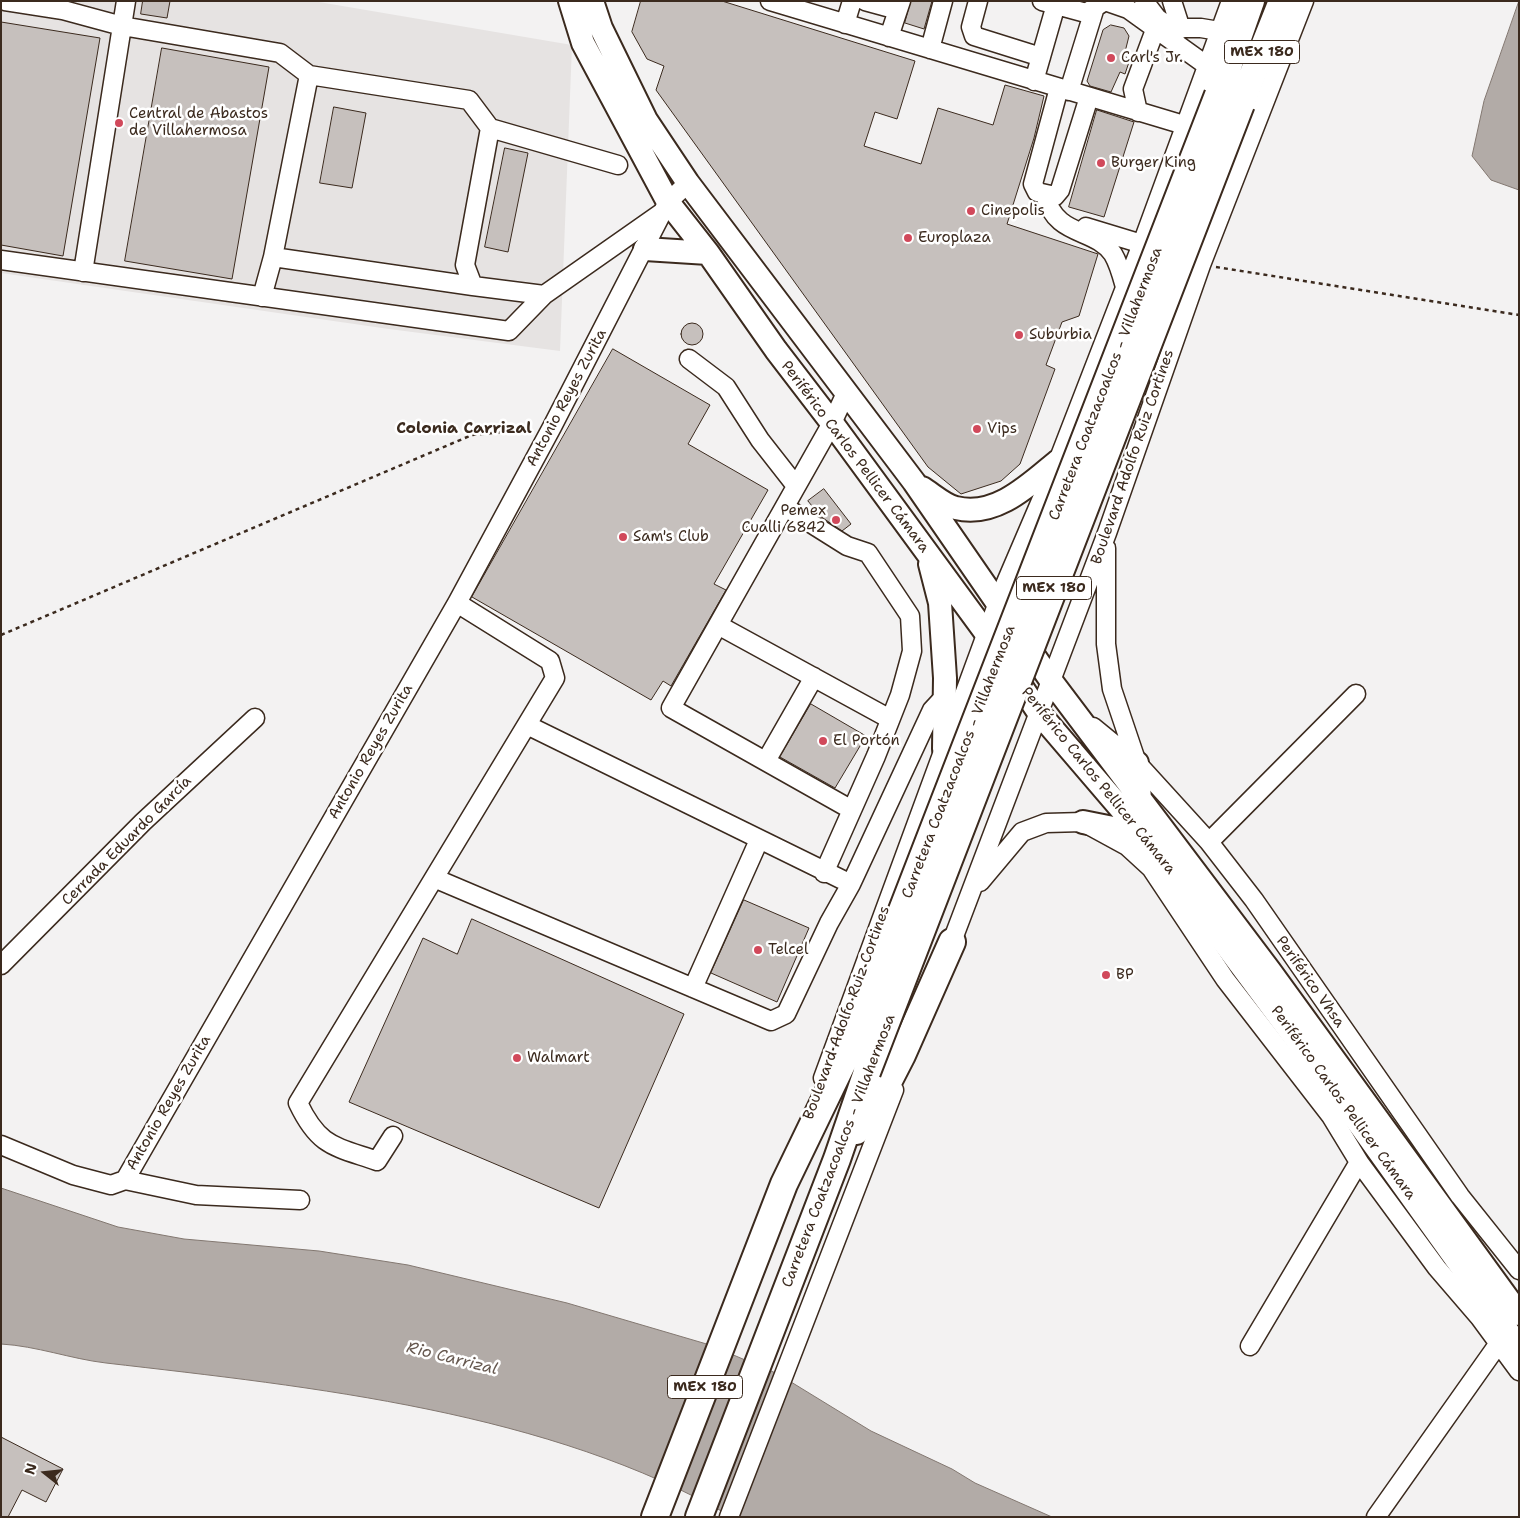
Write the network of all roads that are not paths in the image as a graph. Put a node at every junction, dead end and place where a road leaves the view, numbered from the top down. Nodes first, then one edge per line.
1 (5, 1) edge
2 (126, 1) edge
3 (570, 1) edge
4 (592, 1) edge
5 (770, 1) edge
6 (852, 1) edge
7 (865, 1) edge
8 (943, 1) edge
9 (978, 1) edge
10 (1144, 1) edge
11 (1172, 1) edge
12 (1230, 1) edge
13 (1251, 1) edge
14 (1282, 1) edge
15 (1304, 1) edge
16 (1052, 2) edge
17 (1096, 5) edge
18 (1125, 5) edge
19 (899, 6) edge
20 (845, 24) junction
21 (122, 26) junction
22 (1181, 29) junction
23 (1155, 30) junction
24 (1219, 31) junction
25 (890, 37) junction
26 (930, 49) junction
27 (1041, 57) junction
28 (1206, 65) junction
29 (309, 75) junction
30 (1034, 81) junction
31 (1064, 90) junction
32 (1089, 97) junction
33 (1230, 99) junction
34 (1138, 112) junction
35 (1184, 125) junction
36 (490, 128) junction
37 (618, 165) dead end
38 (688, 183) junction
39 (1045, 195) junction
40 (665, 208) junction
41 (1055, 217) junction
42 (1142, 244) junction
43 (645, 248) junction
44 (708, 253) junction
45 (273, 257) junction
46 (1, 260) edge
47 (83, 272) junction
48 (473, 286) junction
49 (1125, 287) junction
50 (544, 295) junction
51 (262, 297) junction
52 (689, 359) dead end
53 (846, 393) junction
54 (832, 423) junction
55 (1058, 461) junction
56 (914, 482) junction
57 (796, 486) junction
58 (785, 507) junction
59 (1107, 533) junction
60 (927, 553) junction
61 (457, 602) junction
62 (998, 603) junction
63 (718, 624) junction
64 (986, 633) junction
65 (814, 677) junction
66 (1052, 682) junction
67 (1356, 694) dead end
68 (945, 696) junction
69 (1039, 713) junction
70 (1077, 714) junction
71 (255, 718) dead end
72 (890, 719) junction
73 (527, 725) junction
74 (944, 749) junction
75 (766, 761) junction
76 (1137, 763) junction
77 (1140, 799) junction
78 (852, 810) junction
79 (1083, 822) junction
80 (759, 840) junction
81 (1209, 842) junction
82 (1154, 849) junction
83 (824, 873) junction
84 (434, 878) junction
85 (851, 884) junction
86 (971, 892) junction
87 (952, 942) junction
88 (1, 965) edge
89 (693, 988) junction
90 (394, 1136) dead end
91 (1, 1145) edge
92 (837, 1159) junction
93 (1359, 1162) junction
94 (125, 1180) junction
95 (784, 1184) junction
96 (300, 1200) dead end
97 (1519, 1270) edge
98 (1519, 1314) edge
99 (1509, 1345) edge
100 (1250, 1346) dead end
101 (1519, 1371) edge
102 (655, 1517) edge
103 (699, 1517) edge
104 (729, 1517) edge
105 (1376, 1517) edge

1 - 21 street
2 - 21 street
3 - 40 main road, Periférico Carlos Pellicer Cámara
4 - 38 main road
5 - 20 street
6 - 20 street
7 - 19 street
8 - 26 street
9 - 27 street
10 - 22 street
11 - 22 street
12 - 24 street, Boulevard Adolfo Ruiz Cortines
13 - 33 highway, Carretera Coatzacoalcos - Villahermosa / MEX 180
14 - 33 highway, Carretera Coatzacoalcos - Villahermosa / MEX 180
15 - 59 street, Boulevard Adolfo Ruiz Cortines
16 - 17 street
16 - 27 street
17 - 18 street
17 - 31 street
18 - 23 street
19 - 25 street
20 - 25 street
21 - 29 street
21 - 47 street
22 - 24 street
23 - 28 street
23 - 34 street
24 - 28 street, Boulevard Adolfo Ruiz Cortines
25 - 26 street
26 - 30 street
27 - 30 street
28 - 35 street, Boulevard Adolfo Ruiz Cortines
29 - 36 street
29 - 45 street
30 - 31 street
31 - 32 street
31 - 39 street
32 - 34 street
32 - 39 street
33 - 92 highway, Carretera Coatzacoalcos - Villahermosa / MEX 180, bridge
33 - 95 highway, Carretera Coatzacoalcos - Villahermosa / MEX 180, bridge
34 - 35 street
35 - 42 street, Boulevard Adolfo Ruiz Cortines
36 - 37 street
36 - 48 street
38 - 40 street
38 - 53 main road, Periférico Carlos Pellicer Cámara
39 - 41 street
40 - 43 street, Antonio Reyes Zurita
40 - 44 main road, Periférico Carlos Pellicer Cámara
40 - 50 street
41 - 42 street
41 - 49 street
42 - 49 street, Boulevard Adolfo Ruiz Cortines
43 - 44 main road
43 - 61 street, Antonio Reyes Zurita
44 - 54 main road, Periférico Carlos Pellicer Cámara
45 - 48 street
45 - 51 street
46 - 47 street
47 - 51 street
48 - 50 street
49 - 55 street, Boulevard Adolfo Ruiz Cortines
50 - 51 street
52 - 57 street
53 - 54 street
53 - 56 main road, Periférico Carlos Pellicer Cámara
54 - 57 street
54 - 60 main road, Periférico Carlos Pellicer Cámara
55 - 56 main road
55 - 62 street, Boulevard Adolfo Ruiz Cortines
56 - 62 main road, Periférico Carlos Pellicer Cámara
57 - 58 street
58 - 63 street
58 - 72 street
59 - 66 street, Boulevard Adolfo Ruiz Cortines
59 - 76 street
60 - 64 main road, Periférico Carlos Pellicer Cámara
60 - 68 main road
61 - 73 street
61 - 94 street, Antonio Reyes Zurita
62 - 64 street, Boulevard Adolfo Ruiz Cortines
62 - 66 main road, Periférico Carlos Pellicer Cámara
63 - 65 street
63 - 75 street
64 - 69 main road, Periférico Carlos Pellicer Cámara
64 - 74 street, Boulevard Adolfo Ruiz Cortines
65 - 72 street
65 - 75 street
66 - 69 street, Boulevard Adolfo Ruiz Cortines
66 - 70 main road, Periférico Carlos Pellicer Cámara
67 - 81 street
68 - 74 main road
68 - 85 street
69 - 82 main road, Periférico Carlos Pellicer Cámara
69 - 86 street, Boulevard Adolfo Ruiz Cortines
70 - 76 street, Periférico Vhsa
70 - 77 main road, Periférico Carlos Pellicer Cámara
71 - 88 street, Cerrada Eduardo García
72 - 78 street
73 - 80 street
73 - 84 street
74 - 95 street, Boulevard Adolfo Ruiz Cortines
75 - 78 street
76 - 77 main road
76 - 81 street, Periférico Vhsa
77 - 98 main road, Periférico Carlos Pellicer Cámara
78 - 83 street
79 - 82 main road
79 - 86 street
79 - 93 street
80 - 83 street
80 - 89 street
81 - 97 street, Periférico Vhsa
82 - 99 main road, Periférico Carlos Pellicer Cámara
83 - 85 street
84 - 89 street
84 - 90 street
85 - 89 street
86 - 87 street, Boulevard Adolfo Ruiz Cortines
87 - 92 highway
87 - 104 street, Boulevard Adolfo Ruiz Cortines
91 - 94 street, Antonio Reyes Zurita
92 - 103 highway, Carretera Coatzacoalcos - Villahermosa / MEX 180
93 - 99 street
93 - 100 street
94 - 96 street
95 - 102 highway, Carretera Coatzacoalcos - Villahermosa / MEX 180
99 - 101 street
99 - 105 street

